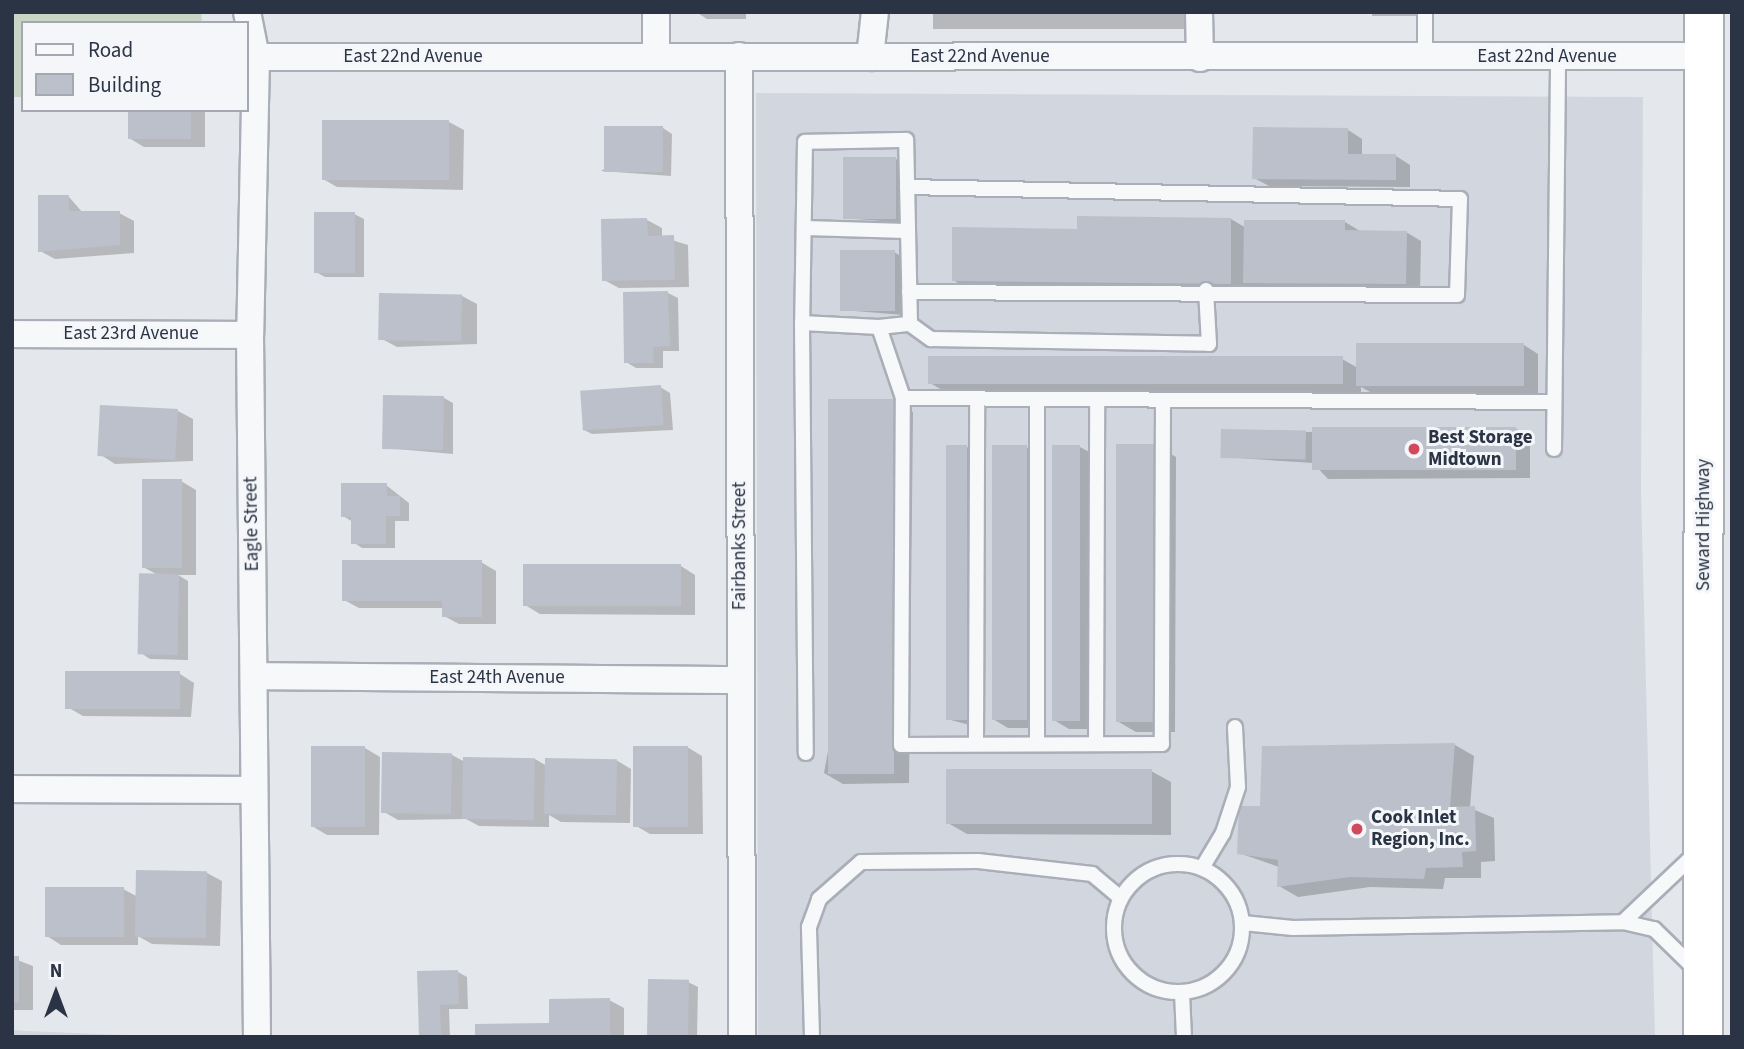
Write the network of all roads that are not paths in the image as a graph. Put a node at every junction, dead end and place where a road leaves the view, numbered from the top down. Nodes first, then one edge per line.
1 (247, 12) edge
2 (656, 12) edge
3 (875, 12) edge
4 (1199, 12) edge
5 (1425, 12) edge
6 (1704, 12) edge
7 (739, 56) junction
8 (1704, 56) junction
9 (256, 57) junction
10 (656, 57) junction
11 (870, 57) junction
12 (1425, 57) junction
13 (1558, 57) junction
14 (1200, 58) junction
15 (907, 187) junction
16 (804, 228) junction
17 (908, 231) junction
18 (1206, 290) junction
19 (909, 292) junction
20 (802, 323) junction
21 (910, 324) junction
22 (879, 327) junction
23 (12, 334) edge
24 (250, 335) junction
25 (903, 398) junction
26 (977, 399) junction
27 (1037, 400) junction
28 (1097, 400) junction
29 (1163, 400) junction
30 (1554, 402) junction
31 (1554, 449) dead end
32 (254, 676) junction
33 (740, 680) junction
34 (1236, 727) dead end
35 (976, 744) junction
36 (1037, 744) junction
37 (1096, 744) junction
38 (806, 753) dead end
39 (12, 789) edge
40 (252, 790) junction
41 (1703, 846) junction
42 (1202, 868) junction
43 (1121, 898) junction
44 (1623, 922) junction
45 (1243, 923) junction
46 (1703, 983) junction
47 (1182, 993) junction
48 (257, 1037) edge
49 (743, 1037) edge
50 (812, 1037) edge
51 (1184, 1037) edge
52 (1703, 1037) edge

1 - 9 street, Eagle Street
2 - 10 street
3 - 11 street
4 - 14 street
5 - 12 lane
6 - 8 highway, Seward Highway
7 - 10 street, East 22nd Avenue
7 - 11 street, East 22nd Avenue
7 - 33 street, Fairbanks Street
8 - 13 street, East 22nd Avenue
8 - 41 highway, Seward Highway
9 - 10 street, East 22nd Avenue
9 - 24 street, Eagle Street
11 - 14 street, East 22nd Avenue
12 - 13 street, East 22nd Avenue
12 - 14 street, East 22nd Avenue
13 - 30 lane
15 - 16 lane
15 - 17 lane
15 - 18 lane
16 - 17 lane
16 - 20 lane
17 - 19 lane
18 - 19 lane
18 - 21 lane
19 - 21 lane
20 - 22 lane
20 - 38 lane
21 - 22 lane
22 - 25 lane
23 - 24 street, East 23rd Avenue
24 - 32 street, Eagle Street
25 - 26 lane
25 - 35 lane
26 - 27 lane
26 - 35 lane
27 - 28 lane
27 - 36 lane
28 - 29 lane
28 - 37 lane
29 - 30 lane
29 - 37 lane
30 - 31 lane
32 - 33 street, East 24th Avenue
32 - 40 street, Eagle Street
33 - 49 street, Fairbanks Street
34 - 42 lane
35 - 36 lane
36 - 37 lane
39 - 40 street
40 - 48 street, Eagle Street
41 - 44 lane
41 - 46 highway, Seward Highway
42 - 43 lane
42 - 45 lane
43 - 47 lane
43 - 50 lane
44 - 45 lane
44 - 46 lane
45 - 47 lane
46 - 52 highway, Seward Highway
47 - 51 lane

